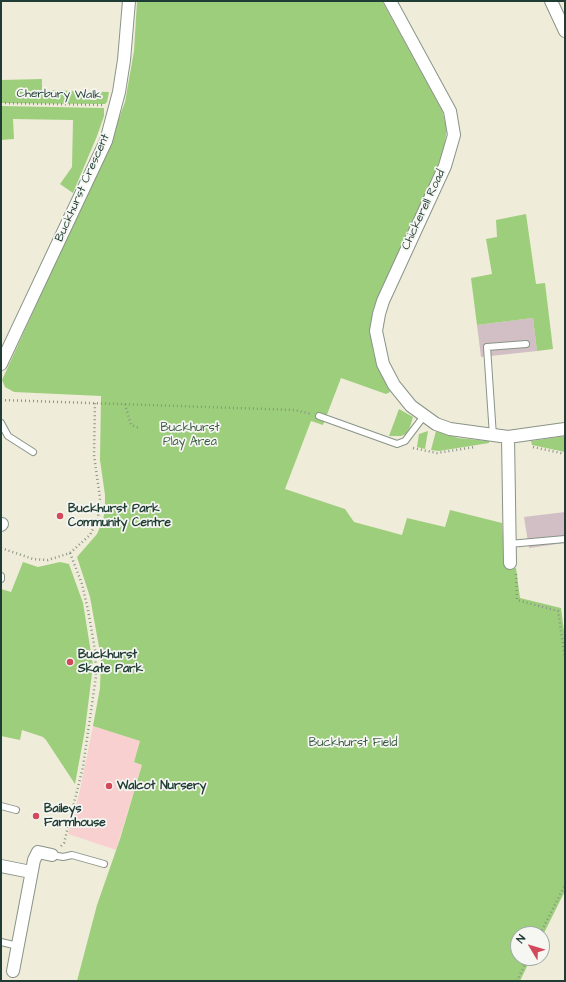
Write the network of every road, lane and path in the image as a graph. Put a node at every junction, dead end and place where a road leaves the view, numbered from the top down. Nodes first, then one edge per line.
1 (129, 1) edge
2 (390, 1) edge
3 (551, 1) edge
4 (565, 31) edge
5 (1, 104) edge
6 (116, 105) junction
7 (526, 344) dead end
8 (1, 364) edge
9 (1, 400) edge
10 (95, 402) junction
11 (124, 404) junction
12 (319, 416) joint
13 (424, 416) junction
14 (1, 423) edge
15 (140, 428) dead end
16 (565, 430) edge
17 (499, 436) junction
18 (399, 443) junction
19 (33, 452) dead end
20 (565, 539) edge
21 (509, 544) junction
22 (1, 548) edge
23 (70, 553) junction
24 (510, 563) joint
25 (1, 576) edge
26 (1, 579) edge
27 (565, 658) edge
28 (1, 806) edge
29 (16, 810) dead end
30 (53, 855) junction
31 (104, 864) dead end
32 (1, 866) edge
33 (31, 872) junction
34 (565, 885) edge
35 (544, 926) edge
36 (1, 942) edge
37 (18, 946) junction
38 (524, 966) edge
39 (13, 970) dead end
40 (517, 981) edge

1 - 6 street, Buckhurst Crescent
2 - 13 street, Chickerell Road
3 - 4 street
5 - 6 path, Cherbury Walk
6 - 8 street, Buckhurst Crescent
7 - 17 lane
9 - 10 path
10 - 11 path
10 - 23 path
11 - 12 path
11 - 15 path
12 - 18 lane
13 - 17 street, Chickerell Road
13 - 18 lane
14 - 19 lane
16 - 17 street, Chickerell Road
17 - 18 path
17 - 21 street
20 - 21 lane
21 - 24 street
22 - 23 path
23 - 30 path
24 - 27 path
25 - 26 lane
28 - 29 lane
30 - 31 lane
30 - 33 street
32 - 33 street
33 - 37 street
34 - 35 path
36 - 37 lane
37 - 39 street
38 - 40 path

